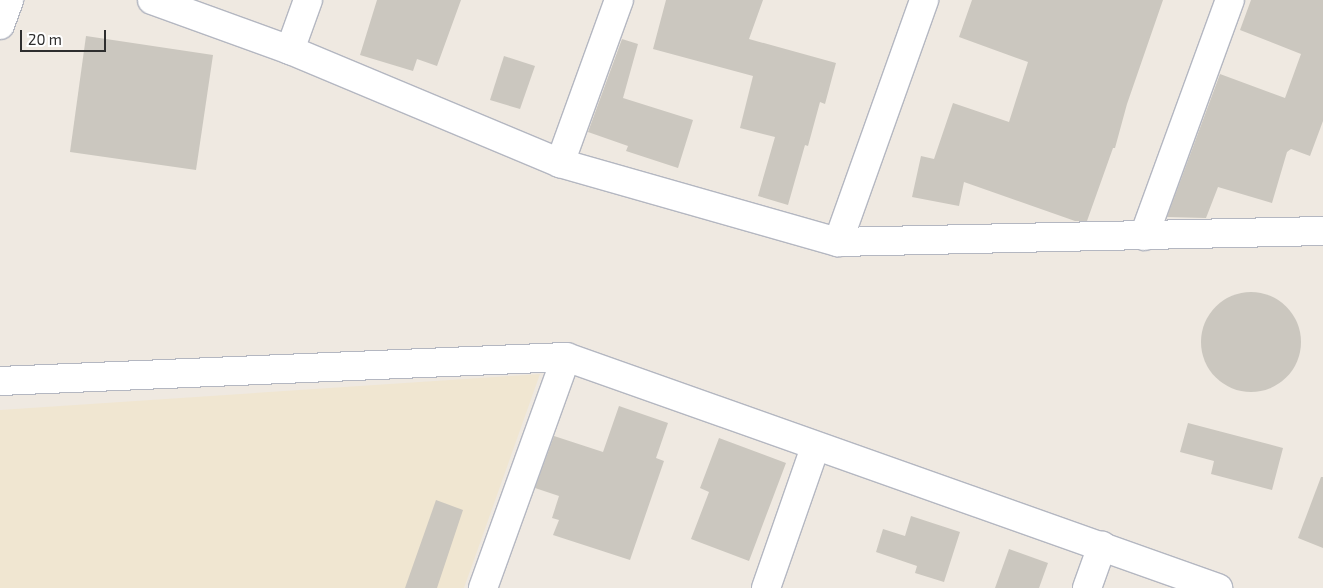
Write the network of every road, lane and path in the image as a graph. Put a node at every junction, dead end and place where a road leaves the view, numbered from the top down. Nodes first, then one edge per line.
1 (9, 0) edge
2 (152, 0) edge
3 (308, 0) edge
4 (619, 0) edge
5 (924, 0) edge
6 (1230, 0) edge
7 (0, 25) edge
8 (290, 50) junction
9 (560, 163) junction
10 (1323, 231) edge
11 (1144, 236) junction
12 (838, 242) junction
13 (566, 357) junction
14 (0, 381) edge
15 (814, 447) junction
16 (1102, 546) junction
17 (483, 588) edge
18 (766, 588) edge
19 (1087, 588) edge
20 (1218, 588) edge

1 - 7 street
2 - 8 street
3 - 8 street
4 - 9 street
5 - 12 street
6 - 11 street
8 - 9 street
9 - 12 street
10 - 11 street
11 - 12 street
13 - 14 street
13 - 15 street
13 - 17 street
15 - 16 street
15 - 18 street
16 - 19 street
16 - 20 street

